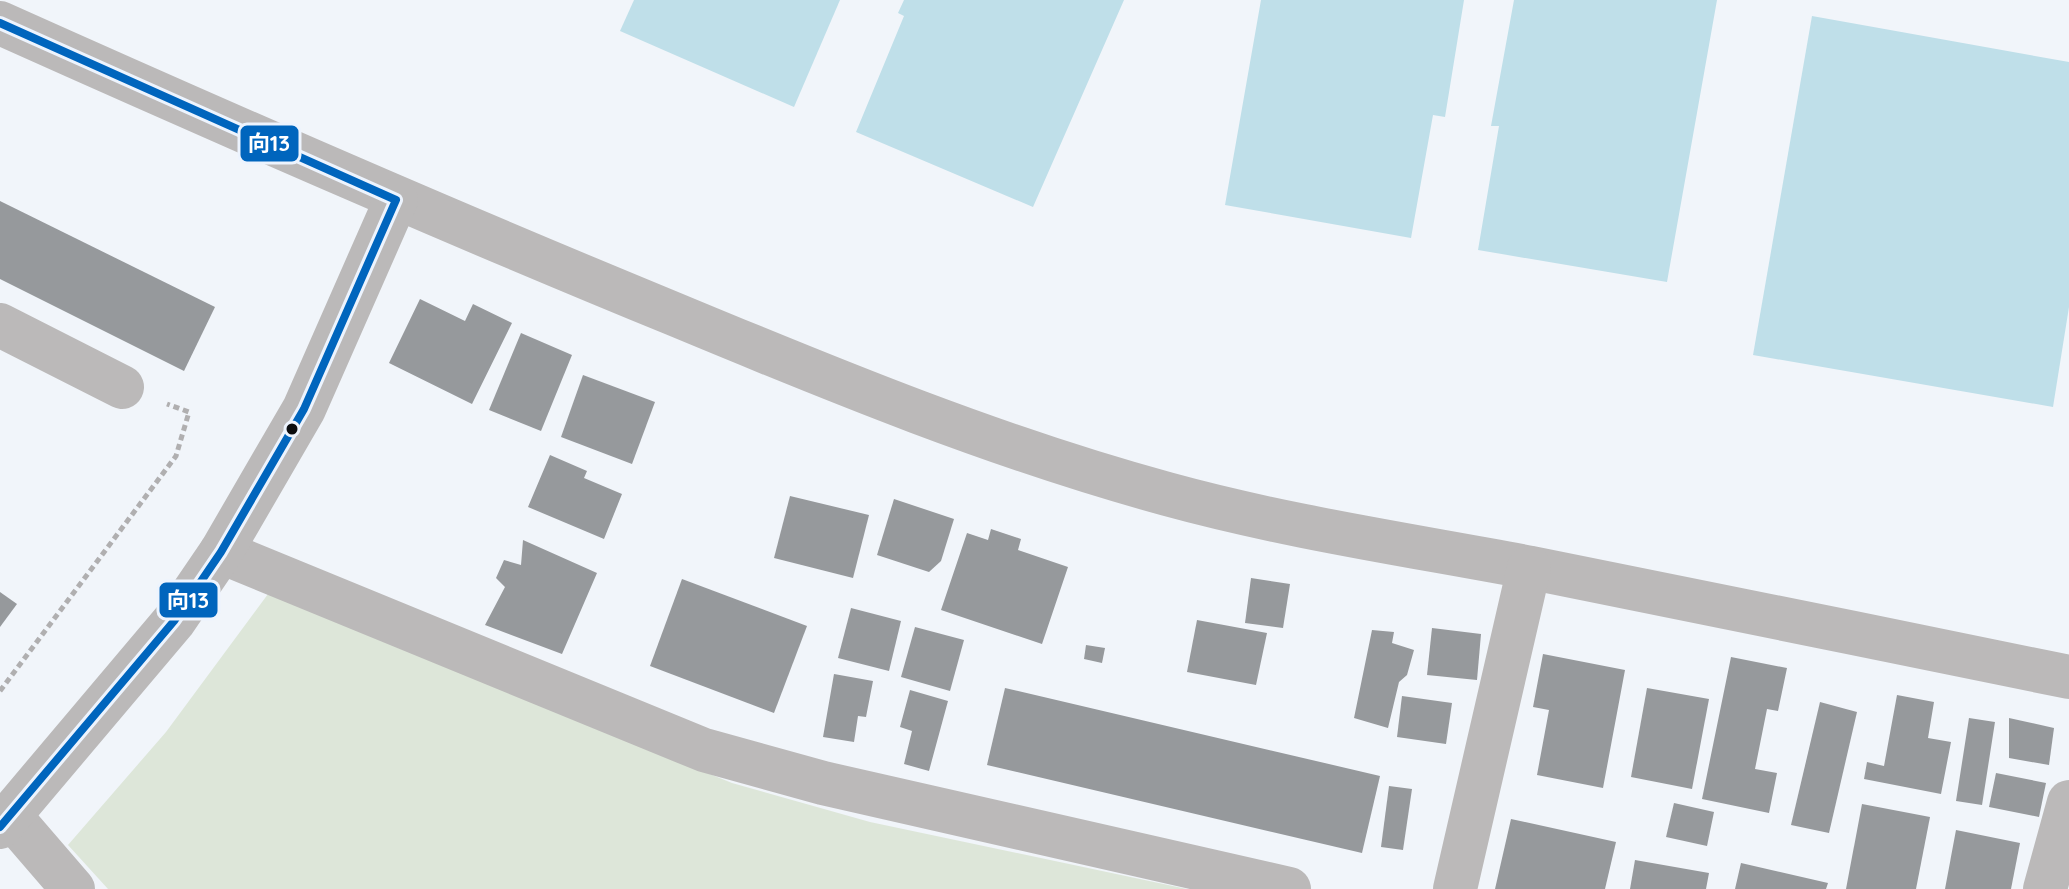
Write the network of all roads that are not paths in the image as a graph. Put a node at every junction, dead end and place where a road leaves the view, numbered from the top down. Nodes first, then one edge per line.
1 (0, 23) edge
2 (396, 200) junction
3 (0, 325) edge
4 (122, 387) road end
5 (221, 552) junction
6 (1529, 568) junction
7 (2069, 677) edge
8 (2069, 802) edge
9 (6, 822) edge
10 (73, 889) edge
11 (1289, 889) edge
12 (1455, 889) edge
13 (2045, 889) edge

1 - 2 street
2 - 5 street
2 - 6 street
3 - 4 street
5 - 9 street
5 - 11 street
6 - 7 street
6 - 12 street
8 - 13 street
9 - 10 street

